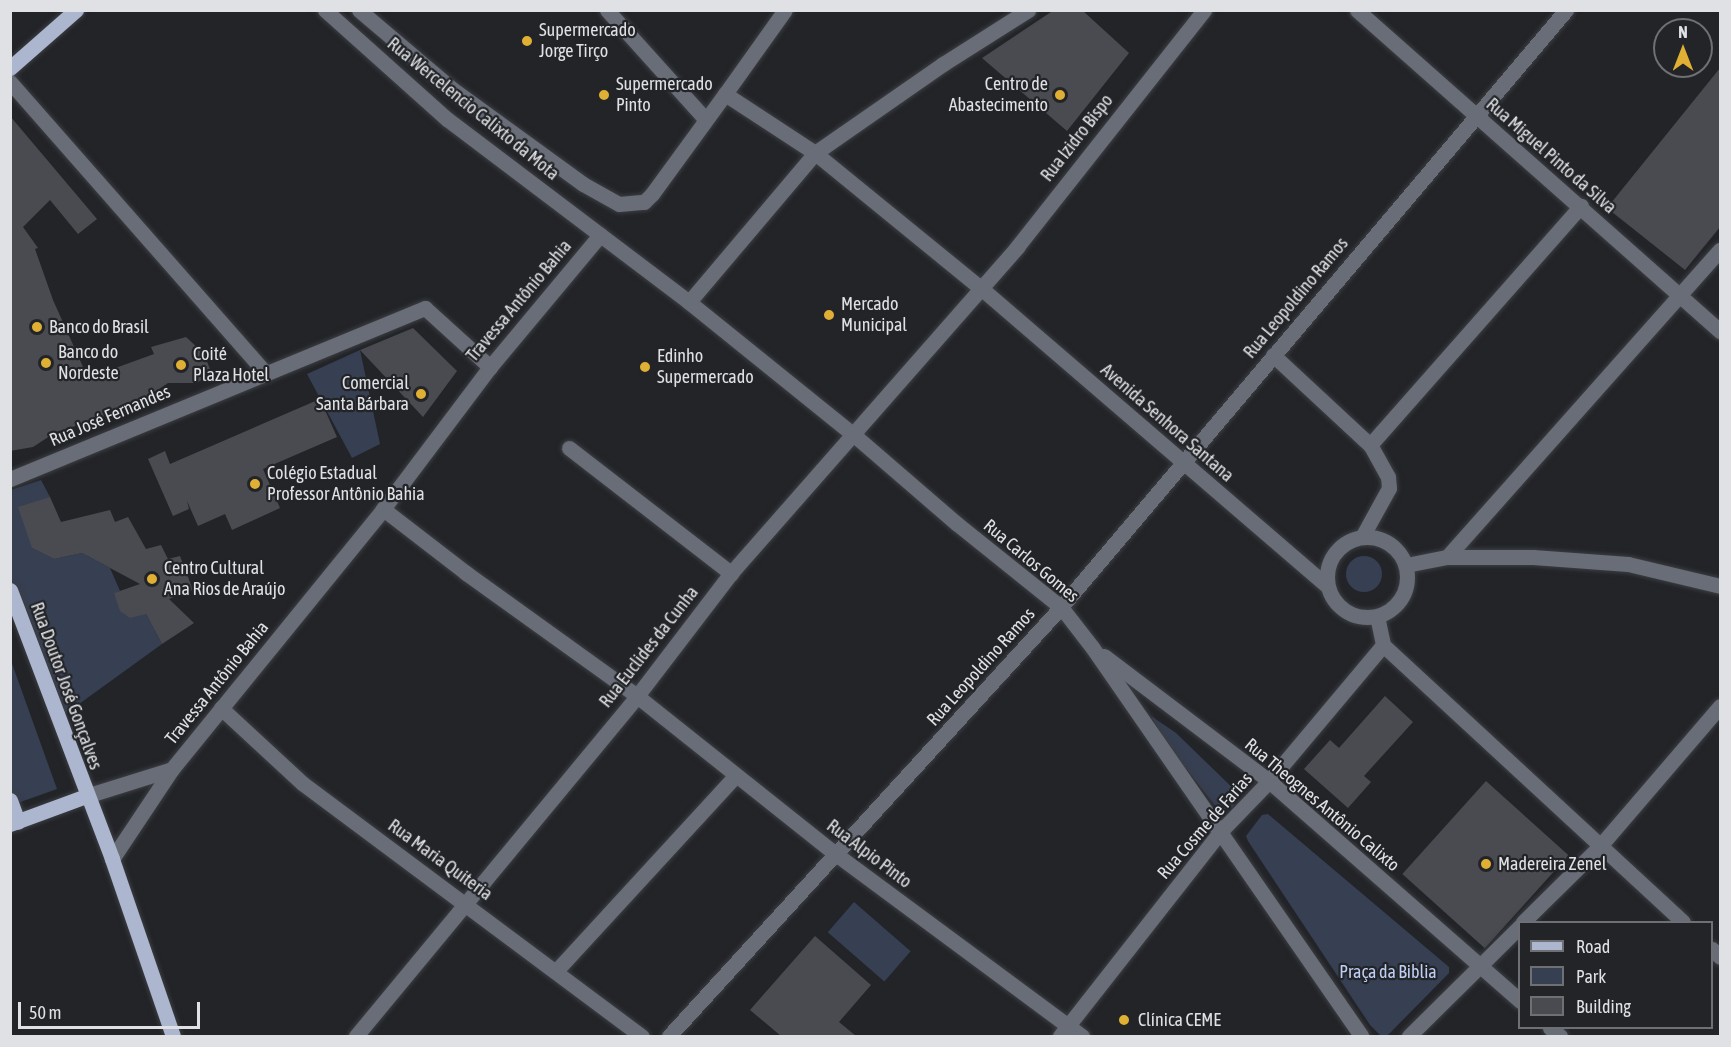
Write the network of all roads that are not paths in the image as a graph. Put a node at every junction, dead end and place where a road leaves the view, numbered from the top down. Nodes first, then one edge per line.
1 (76, 10) edge
2 (325, 10) edge
3 (359, 10) edge
4 (608, 10) edge
5 (785, 10) edge
6 (1028, 10) edge
7 (1204, 10) edge
8 (1357, 10) edge
9 (1545, 10) edge
10 (1562, 16) edge
11 (10, 68) edge
12 (10, 82) edge
13 (725, 94) junction
14 (1476, 117) junction
15 (705, 119) junction
16 (815, 153) junction
17 (1581, 206) junction
18 (600, 235) junction
19 (1720, 250) edge
20 (982, 289) junction
21 (1682, 297) junction
22 (688, 302) junction
23 (1720, 331) edge
24 (1272, 355) junction
25 (490, 367) junction
26 (266, 373) junction
27 (854, 435) junction
28 (1370, 445) junction
29 (569, 448) dead end
30 (1184, 465) junction
31 (10, 479) edge
32 (383, 509) junction
33 (1362, 537) junction
34 (1447, 557) junction
35 (1406, 566) junction
36 (731, 573) junction
37 (1327, 585) junction
38 (1720, 586) edge
39 (10, 590) edge
40 (1061, 607) junction
41 (1377, 616) junction
42 (1383, 645) junction
43 (1092, 647) junction
44 (637, 696) junction
45 (1720, 706) edge
46 (221, 708) junction
47 (172, 769) junction
48 (736, 776) junction
49 (1269, 781) junction
50 (86, 795) junction
51 (10, 800) edge
52 (14, 823) edge
53 (1220, 832) junction
54 (1600, 846) junction
55 (837, 855) junction
56 (112, 859) junction
57 (465, 902) junction
58 (1524, 921) edge
59 (1682, 921) edge
60 (1518, 929) edge
61 (1480, 967) junction
62 (556, 971) junction
63 (1518, 999) edge
64 (1064, 1031) edge
65 (172, 1036) edge
66 (356, 1036) edge
67 (642, 1036) edge
68 (669, 1036) edge
69 (1082, 1036) edge
70 (1361, 1036) edge
71 (1409, 1036) edge

1 - 11 main road
2 - 18 street, Rua Wercelencio Calixto da Mota
3 - 15 street, Rua Wercelencio Calixto da Mota
4 - 15 street
5 - 13 street
6 - 16 street
7 - 20 street, Rua Izidro Bispo
8 - 14 street, Rua Miguel Pinto da Silva
9 - 10 street
10 - 14 street, Rua Leopoldino Ramos
12 - 26 street
13 - 15 street
13 - 16 street, Avenida Senhora Santana
14 - 17 street, Rua Miguel Pinto da Silva
14 - 24 street, Rua Leopoldino Ramos
16 - 20 street, Avenida Senhora Santana
16 - 22 street
17 - 21 street, Rua Miguel Pinto da Silva
17 - 28 street
18 - 22 street, Rua Carlos Gomes
18 - 25 street, Travessa Antônio Bahia
19 - 21 street
20 - 27 street, Rua Euclides da Cunha
20 - 30 street, Avenida Senhora Santana
21 - 23 street, Rua Miguel Pinto da Silva
21 - 34 street
22 - 27 street, Rua Carlos Gomes
24 - 28 street
24 - 30 street, Rua Leopoldino Ramos
25 - 26 street, Rua José Fernandes
25 - 32 street, Travessa Antônio Bahia
26 - 31 street, Rua José Fernandes
27 - 36 street, Rua Euclides da Cunha
27 - 40 street, Rua Carlos Gomes
28 - 33 street
29 - 36 street
30 - 37 street, Avenida Senhora Santana
30 - 40 street, Rua Leopoldino Ramos
32 - 44 street
32 - 46 street, Travessa Antônio Bahia
33 - 35 street
33 - 37 street
34 - 35 street
34 - 38 street
35 - 41 street
36 - 44 street, Rua Euclides da Cunha
37 - 41 street, Avenida Senhora Santana
39 - 50 main road, Rua Doutor José Gonçalves
40 - 43 street, Rua Carlos Gomes
40 - 55 street, Rua Leopoldino Ramos
41 - 42 street
42 - 49 street, Rua Cosme de Farias
42 - 54 street
43 - 49 street, Rua Theognes Antônio Calixto
43 - 53 street, Rua Carlos Gomes
44 - 48 street, Rua Alpio Pinto
44 - 57 street, Rua Euclides da Cunha
45 - 54 street
46 - 47 street, Travessa Antônio Bahia
46 - 57 street, Rua Maria Quiteria
47 - 50 street
47 - 56 street, Travessa Antônio Bahia
48 - 55 street, Rua Alpio Pinto
48 - 62 street
49 - 53 street, Rua Cosme de Farias
49 - 61 street, Rua Theognes Antônio Calixto
50 - 52 main road
50 - 56 main road, Rua Doutor José Gonçalves
51 - 52 main road
53 - 64 street, Rua Cosme de Farias
53 - 70 street, Rua Carlos Gomes
54 - 58 street
54 - 59 street
55 - 64 street, Rua Alpio Pinto
55 - 68 street, Rua Leopoldino Ramos
56 - 65 main road, Rua Doutor José Gonçalves
57 - 62 street, Rua Maria Quiteria
57 - 66 street, Rua Euclides da Cunha
60 - 61 street
61 - 63 street, Rua Theognes Antônio Calixto
61 - 71 street
62 - 67 street, Rua Maria Quiteria
64 - 69 street, Rua Alpio Pinto

